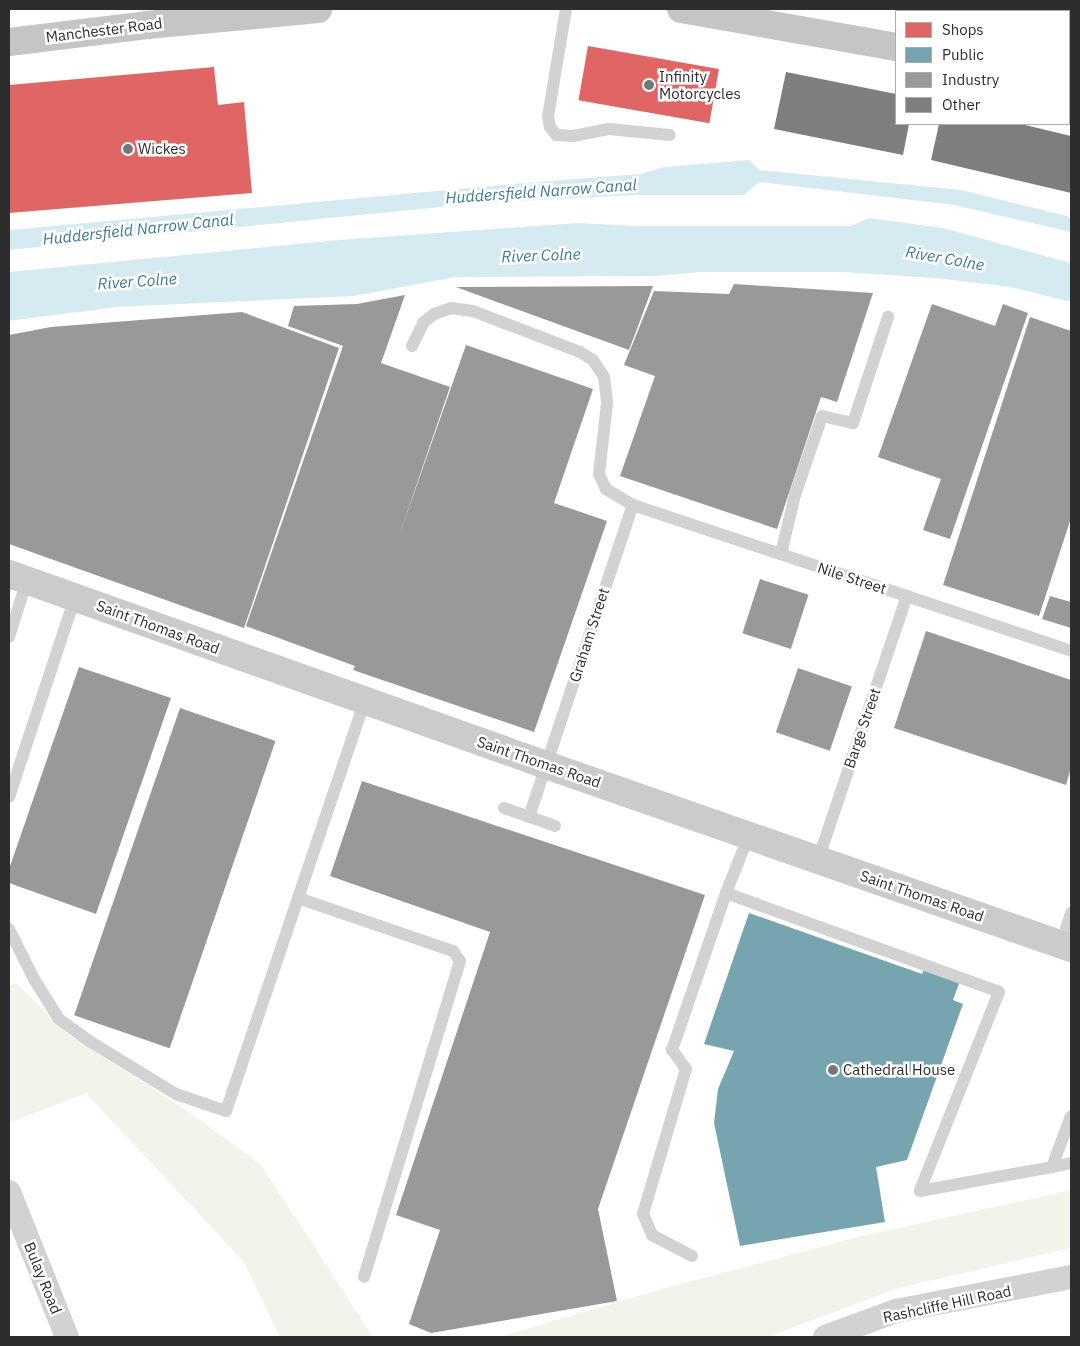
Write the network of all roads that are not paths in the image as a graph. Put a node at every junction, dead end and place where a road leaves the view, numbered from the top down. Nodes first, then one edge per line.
1 (318, 9) edge
2 (566, 9) edge
3 (681, 9) edge
4 (147, 14) edge
5 (9, 42) edge
6 (895, 47) edge
7 (670, 135) dead end
8 (888, 317) dead end
9 (412, 346) dead end
10 (633, 504) junction
11 (781, 554) junction
12 (18, 577) edge
13 (907, 596) junction
14 (75, 598) junction
15 (9, 637) edge
16 (1071, 651) edge
17 (365, 701) junction
18 (546, 765) junction
19 (9, 796) edge
20 (504, 808) dead end
21 (530, 816) junction
22 (555, 826) dead end
23 (749, 835) junction
24 (818, 860) junction
25 (726, 893) junction
26 (298, 898) junction
27 (1071, 913) edge
28 (9, 929) edge
29 (1066, 946) edge
30 (1071, 1116) edge
31 (1071, 1163) edge
32 (1052, 1167) junction
33 (9, 1192) edge
34 (692, 1256) dead end
35 (364, 1277) dead end
36 (1071, 1277) edge
37 (67, 1337) edge
38 (825, 1337) edge

1 - 4 main road, Manchester Road
2 - 7 lane
3 - 6 main road
4 - 5 main road, Manchester Road
8 - 11 lane
9 - 10 lane, Nile Street
10 - 11 lane, Nile Street
10 - 18 lane, Graham Street
11 - 13 lane, Nile Street
12 - 14 main road, Saint Thomas Road
12 - 15 lane
13 - 16 lane, Nile Street
13 - 24 lane, Barge Street
14 - 17 main road, Saint Thomas Road
14 - 19 lane
17 - 18 main road, Saint Thomas Road
17 - 26 lane
18 - 21 lane, Graham Street
18 - 23 main road, Saint Thomas Road
20 - 21 lane
21 - 22 lane
23 - 24 main road, Saint Thomas Road
23 - 25 lane
24 - 29 main road, Saint Thomas Road
25 - 32 lane
25 - 34 lane
26 - 28 lane
26 - 35 lane
27 - 29 lane
30 - 32 lane
31 - 32 lane
33 - 37 street, Bulay Road
36 - 38 street, Rashcliffe Hill Road

